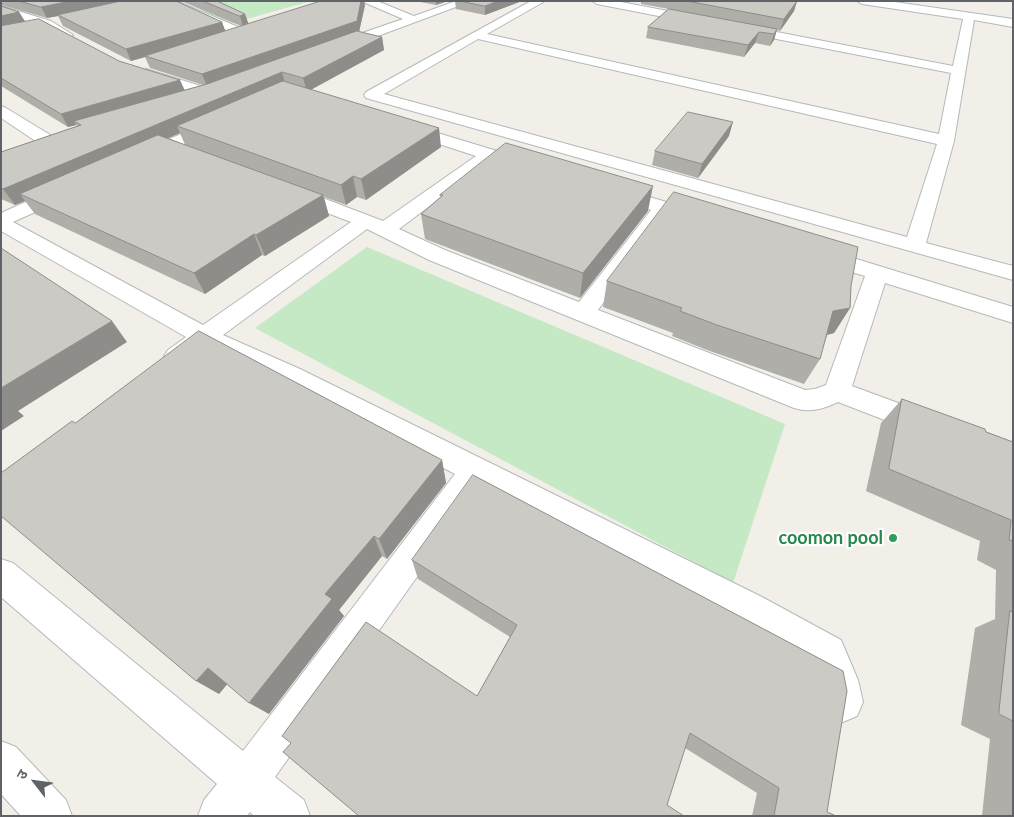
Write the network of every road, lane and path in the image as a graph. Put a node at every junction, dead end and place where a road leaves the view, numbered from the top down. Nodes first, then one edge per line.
1 (166, 1) edge
2 (366, 1) edge
3 (467, 1) edge
4 (540, 1) edge
5 (597, 1) edge
6 (862, 1) edge
7 (1, 9) edge
8 (969, 16) junction
9 (412, 19) junction
10 (66, 20) edge
11 (278, 22) edge
12 (1013, 23) edge
13 (47, 24) junction
14 (20, 30) edge
15 (242, 33) junction
16 (476, 35) junction
17 (223, 39) edge
18 (80, 42) edge
19 (318, 53) edge
20 (149, 62) edge
21 (960, 71) junction
22 (235, 83) edge
23 (207, 93) junction
24 (178, 102) edge
25 (1, 111) edge
26 (236, 115) edge
27 (388, 123) edge
28 (65, 135) edge
29 (46, 140) junction
30 (946, 141) junction
31 (28, 146) edge
32 (167, 146) junction
33 (488, 154) junction
34 (194, 156) edge
35 (123, 165) edge
36 (544, 171) edge
37 (80, 185) edge
38 (276, 187) edge
39 (599, 188) edge
40 (663, 207) junction
41 (1, 221) edge
42 (719, 224) edge
43 (376, 226) junction
44 (915, 246) junction
45 (802, 250) edge
46 (876, 273) junction
47 (1013, 273) edge
48 (583, 313) junction
49 (1013, 315) edge
50 (204, 337) junction
51 (155, 372) edge
52 (837, 391) junction
53 (947, 433) edge
54 (475, 471) junction
55 (1, 575) edge
56 (840, 729) edge
57 (1, 762) edge
58 (246, 781) junction
59 (50, 816) edge
60 (220, 816) edge
61 (288, 816) edge

1 - 15 street
2 - 9 street
3 - 9 street
4 - 16 street
5 - 21 street
6 - 8 street
7 - 13 street
8 - 12 street
8 - 21 street
9 - 19 street
10 - 13 street
11 - 15 street
13 - 14 street
13 - 18 street
15 - 17 street
16 - 30 street
16 - 44 street
20 - 23 street
21 - 30 street
22 - 23 street
23 - 24 street
25 - 29 street
26 - 32 street
27 - 33 street
28 - 29 street
29 - 31 street
30 - 44 street
32 - 34 street
32 - 35 street
33 - 36 street
33 - 43 street
37 - 41 street
38 - 43 street
39 - 40 street
40 - 42 street
40 - 48 street
41 - 50 street
43 - 48 street
43 - 50 street
44 - 47 street
45 - 46 street
46 - 49 street
46 - 52 street
48 - 52 street
50 - 51 street
50 - 54 street
52 - 53 street
54 - 56 street
54 - 58 street
55 - 58 street
57 - 59 street
58 - 60 street
58 - 61 street

